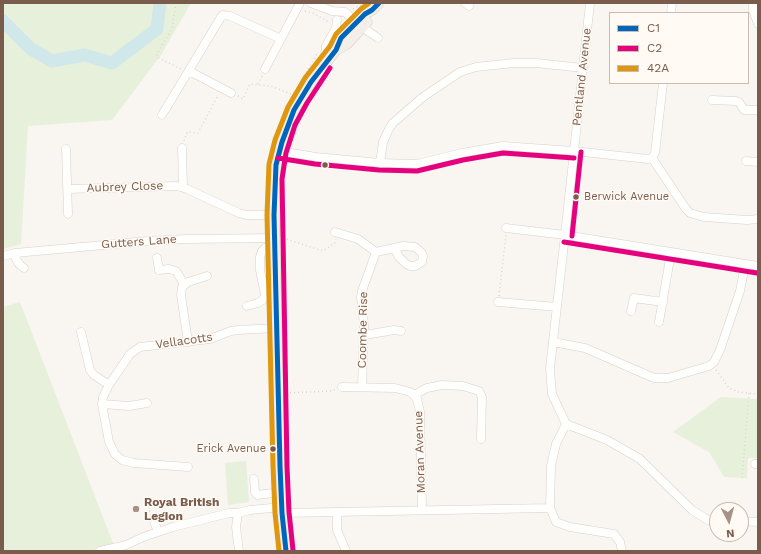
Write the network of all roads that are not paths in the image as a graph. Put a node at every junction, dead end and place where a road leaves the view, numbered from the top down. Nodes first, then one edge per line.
1 (311, 3) edge
2 (590, 3) edge
3 (753, 3) edge
4 (298, 5) edge
5 (374, 6) edge
6 (332, 11) junction
7 (335, 23) junction
8 (758, 24) edge
9 (357, 25) junction
10 (378, 38) dead end
11 (281, 40) junction
12 (324, 64) junction
13 (583, 68) junction
14 (265, 69) road end
15 (189, 71) junction
16 (663, 84) edge
17 (231, 93) road end
18 (712, 100) dead end
19 (758, 110) edge
20 (162, 115) dead end
21 (182, 148) road end
22 (66, 149) dead end
23 (574, 151) junction
24 (284, 152) junction
25 (652, 158) junction
26 (746, 161) dead end
27 (758, 162) edge
28 (380, 163) junction
29 (183, 187) junction
30 (68, 189) junction
31 (68, 214) dead end
32 (274, 215) junction
33 (758, 219) edge
34 (506, 228) road end
35 (336, 232) road end
36 (565, 235) junction
37 (275, 243) junction
38 (394, 248) dead end
39 (376, 252) junction
40 (15, 253) junction
41 (671, 253) junction
42 (3, 256) edge
43 (157, 258) dead end
44 (745, 264) junction
45 (757, 264) edge
46 (24, 268) dead end
47 (207, 276) dead end
48 (184, 284) junction
49 (498, 302) road end
50 (663, 302) junction
51 (247, 306) dead end
52 (557, 308) junction
53 (631, 311) dead end
54 (659, 322) dead end
55 (277, 328) junction
56 (401, 331) dead end
57 (81, 332) dead end
58 (365, 335) junction
59 (188, 342) junction
60 (553, 342) junction
61 (109, 385) junction
62 (342, 387) road end
63 (362, 387) junction
64 (414, 395) junction
65 (147, 403) dead end
66 (102, 404) junction
67 (566, 424) junction
68 (481, 439) dead end
69 (188, 467) dead end
70 (254, 479) dead end
71 (281, 492) junction
72 (550, 508) junction
73 (282, 510) junction
74 (422, 510) junction
75 (337, 512) junction
76 (238, 513) junction
77 (709, 520) edge
78 (100, 551) edge
79 (239, 551) edge
80 (286, 551) edge
81 (346, 551) edge
82 (622, 551) edge

1 - 6 street
2 - 13 street, Pentland Avenue
3 - 8 street
4 - 11 street
5 - 9 main road
6 - 7 street
6 - 9 street
7 - 9 street
7 - 12 street
9 - 10 street
9 - 12 main road
11 - 14 street
11 - 15 street
12 - 24 main road
13 - 23 street, Pentland Avenue
13 - 28 street
15 - 17 street
15 - 20 street
16 - 25 street
18 - 19 street
21 - 29 street
22 - 30 street
23 - 25 street
23 - 28 street
23 - 36 street
24 - 28 street
24 - 32 main road
25 - 33 street
26 - 27 street
29 - 30 street, Aubrey Close
29 - 32 street, Aubrey Close
30 - 31 street
32 - 37 main road
34 - 36 street
35 - 39 street
36 - 41 street
36 - 52 street
37 - 40 street, Gutters Lane
37 - 51 street
37 - 55 main road
38 - 39 street
39 - 58 street, Coombe Rise
40 - 42 street, Gutters Lane
40 - 46 street
41 - 44 street
41 - 50 street
43 - 48 street
44 - 45 street
44 - 60 street
47 - 48 street
48 - 59 street
49 - 52 street
50 - 53 street
50 - 54 street
52 - 60 street
55 - 59 street, Vellacotts
55 - 71 main road
56 - 58 street
57 - 61 street
58 - 63 street, Coombe Rise
59 - 61 street, Vellacotts
60 - 67 street
61 - 66 street, Vellacotts
62 - 63 street
63 - 64 street
64 - 68 street
64 - 74 street, Moran Avenue
65 - 66 street
66 - 69 street
67 - 72 street
67 - 77 street
70 - 71 street
71 - 73 main road
72 - 74 street
72 - 82 street
73 - 75 street
73 - 76 street
73 - 80 main road
74 - 75 street
75 - 81 street
76 - 78 street
76 - 79 street

